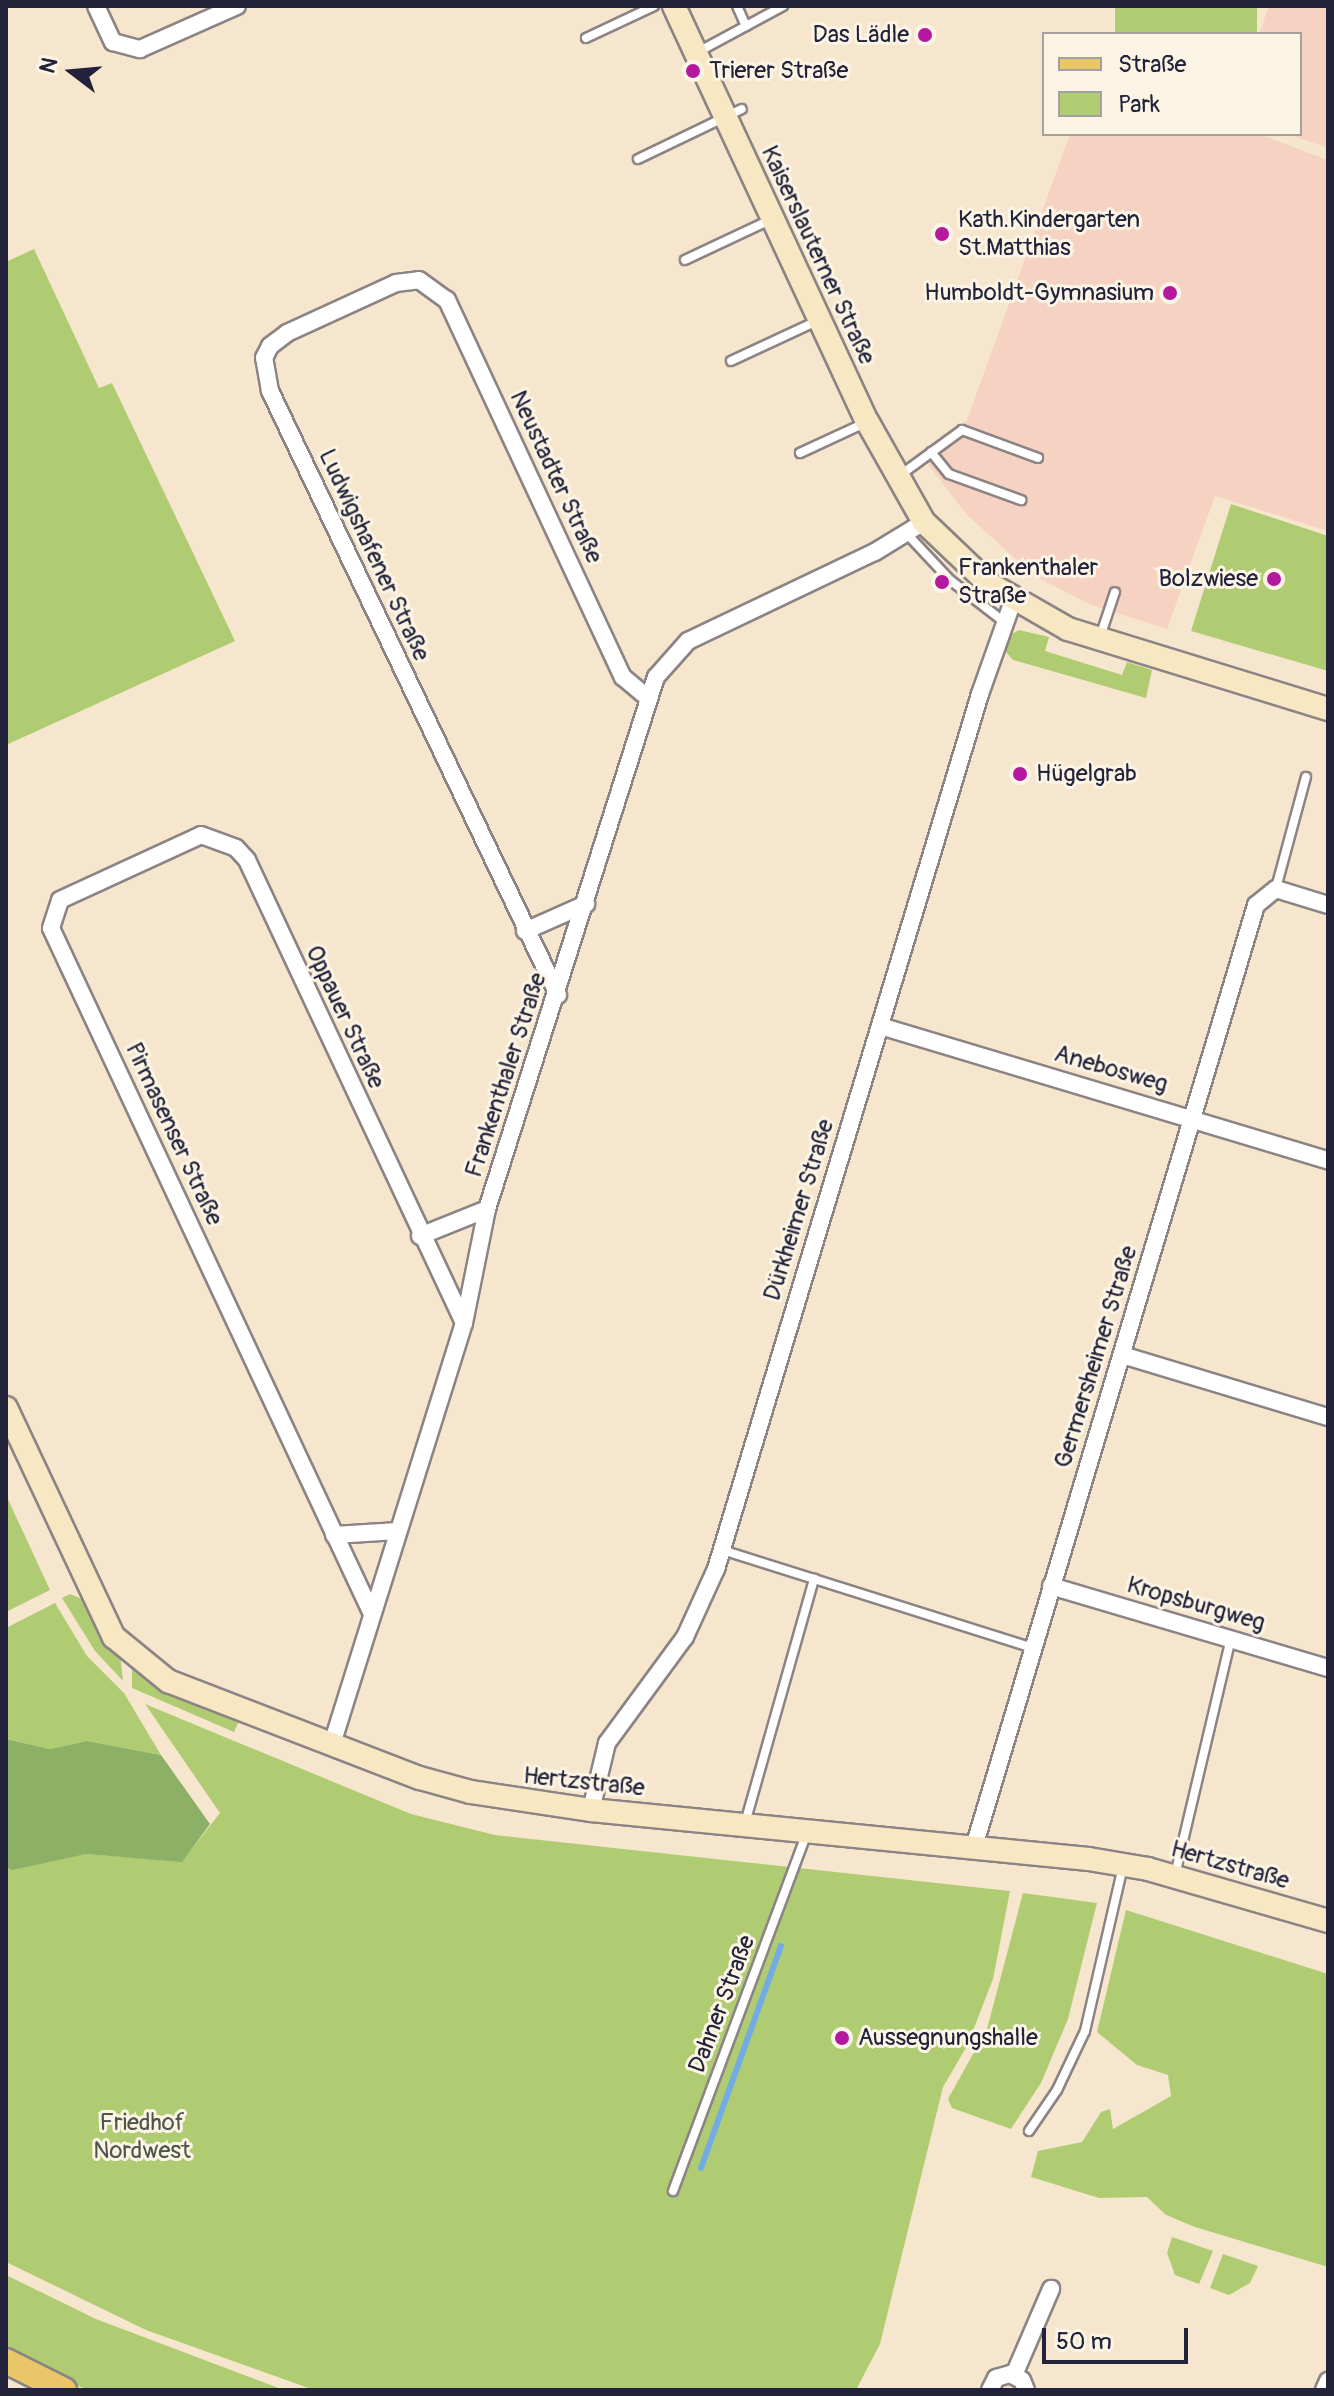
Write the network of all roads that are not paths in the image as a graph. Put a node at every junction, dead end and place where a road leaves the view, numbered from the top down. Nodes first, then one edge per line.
1 (96, 6) edge
2 (237, 6) edge
3 (654, 6) edge
4 (674, 6) edge
5 (737, 6) edge
6 (783, 6) edge
7 (746, 26) junction
8 (586, 38) dead end
9 (696, 53) junction
10 (733, 113) junction
11 (638, 159) dead end
12 (773, 219) junction
13 (685, 260) dead end
14 (419, 280) joint
15 (820, 320) junction
16 (731, 361) dead end
17 (867, 421) junction
18 (931, 452) junction
19 (800, 453) dead end
20 (1038, 458) dead end
21 (897, 477) junction
22 (1021, 500) dead end
23 (916, 528) junction
24 (1115, 592) dead end
25 (1013, 601) junction
26 (1003, 621) junction
27 (1099, 641) junction
28 (647, 697) junction
29 (1328, 709) edge
30 (1306, 777) dead end
31 (208, 835) joint
32 (1276, 889) junction
33 (586, 904) junction
34 (1328, 905) edge
35 (525, 931) junction
36 (558, 995) junction
37 (880, 1026) junction
38 (1193, 1118) junction
39 (1328, 1160) edge
40 (487, 1209) junction
41 (420, 1236) junction
42 (464, 1323) junction
43 (1122, 1355) junction
44 (6, 1408) edge
45 (1328, 1417) edge
46 (398, 1531) junction
47 (334, 1535) junction
48 (722, 1550) junction
49 (814, 1579) junction
50 (1051, 1586) junction
51 (372, 1614) junction
52 (1231, 1638) junction
53 (1032, 1648) junction
54 (1328, 1668) edge
55 (332, 1744) junction
56 (591, 1810) junction
57 (745, 1824) junction
58 (807, 1831) junction
59 (974, 1847) junction
60 (1123, 1864) junction
61 (1175, 1876) junction
62 (1328, 1921) edge
63 (1029, 2131) dead end
64 (673, 2191) dead end
65 (1051, 2289) dead end
66 (6, 2361) edge
67 (1014, 2375) junction
68 (1328, 2381) edge
69 (64, 2390) edge
70 (990, 2390) edge
71 (1026, 2390) edge
72 (1324, 2390) edge

1 - 2 street
3 - 8 lane
4 - 9 main road, Kaiserslauterner Straße
5 - 7 lane
6 - 7 lane
7 - 9 lane
9 - 10 main road, Kaiserslauterner Straße
10 - 11 lane
10 - 12 main road, Kaiserslauterner Straße
12 - 13 lane
12 - 15 main road, Kaiserslauterner Straße
14 - 28 street, Neustadter Straße
14 - 35 street, Ludwigshafener Straße
15 - 16 lane
15 - 17 main road, Kaiserslauterner Straße
17 - 19 lane
17 - 21 main road, Kaiserslauterner Straße
18 - 20 lane
18 - 21 lane
18 - 22 lane
21 - 23 main road, Kaiserslauterner Straße
23 - 25 main road, Kaiserslauterner Straße
23 - 26 lane
23 - 28 street, Frankenthaler Straße
24 - 27 lane
25 - 26 street, Dürkheimer Straße
25 - 27 main road, Kaiserslauterner Straße
26 - 37 street, Dürkheimer Straße
27 - 29 main road, Kaiserslauterner Straße
28 - 33 street, Frankenthaler Straße
30 - 32 lane
31 - 41 street, Oppauer Straße
31 - 47 street, Pirmasenser Straße
32 - 34 street
32 - 38 street, Germersheimer Straße
33 - 35 street
33 - 36 street, Frankenthaler Straße
35 - 36 street, Ludwigshafener Straße
36 - 40 street, Frankenthaler Straße
37 - 38 street, Anebosweg
37 - 48 street, Dürkheimer Straße
38 - 39 street, Anebosweg
38 - 43 street, Germersheimer Straße
40 - 41 street
40 - 42 street, Frankenthaler Straße
41 - 42 street, Oppauer Straße
42 - 46 street, Frankenthaler Straße
43 - 45 street
43 - 50 street, Germersheimer Straße
44 - 55 main road, Hertzstraße
46 - 47 street
46 - 51 street, Frankenthaler Straße
47 - 51 street, Pirmasenser Straße
48 - 49 lane
48 - 56 street, Dürkheimer Straße
49 - 53 lane
49 - 57 lane
50 - 52 street, Kropsburgweg
50 - 53 street, Germersheimer Straße
51 - 55 street, Frankenthaler Straße
52 - 54 street, Kropsburgweg
52 - 61 lane
53 - 59 street, Germersheimer Straße
55 - 56 main road, Hertzstraße
56 - 57 main road, Hertzstraße
57 - 58 main road, Hertzstraße
58 - 59 main road, Hertzstraße
58 - 64 lane, Dahner Straße
59 - 60 main road, Hertzstraße
60 - 61 main road, Hertzstraße
60 - 63 lane
61 - 62 main road, Hertzstraße
65 - 67 street
66 - 69 main road
67 - 70 street
67 - 71 street
68 - 72 street

